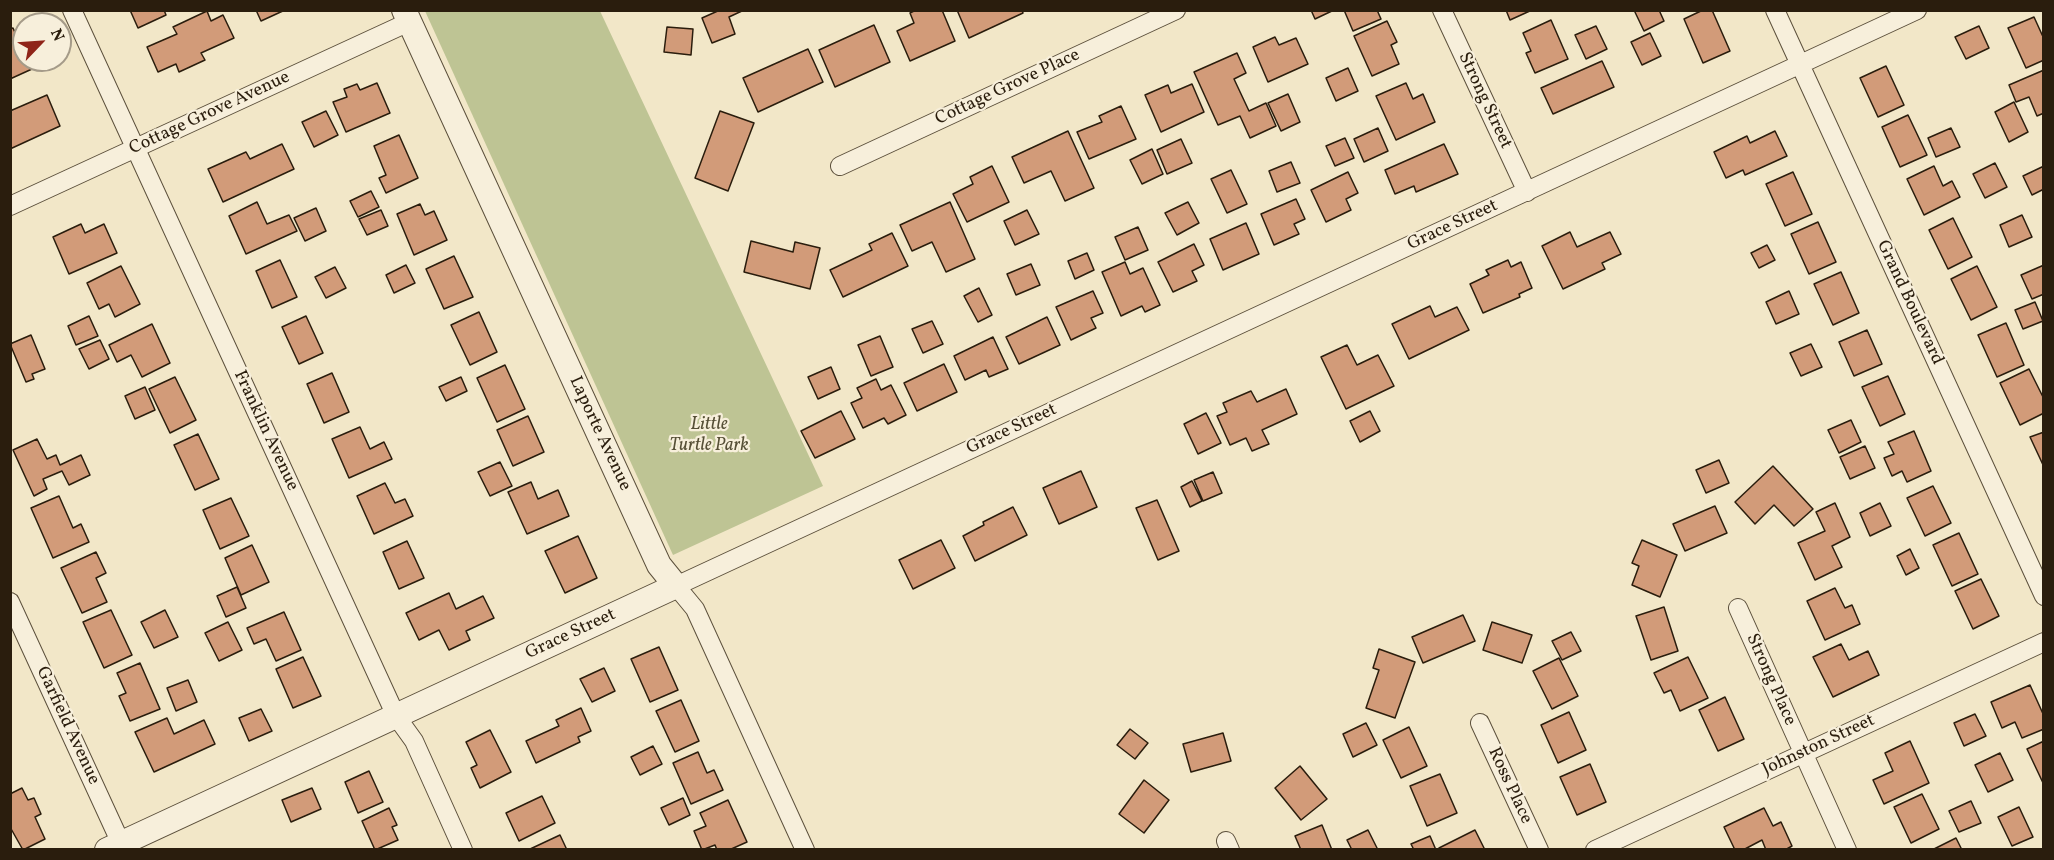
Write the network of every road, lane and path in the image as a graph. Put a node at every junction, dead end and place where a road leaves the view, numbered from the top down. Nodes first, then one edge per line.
1 (72, 10) edge
2 (1176, 10) edge
3 (1442, 10) edge
4 (1775, 10) edge
5 (1917, 10) edge
6 (406, 16) edge
7 (1799, 64) junction
8 (135, 148) junction
9 (840, 166) dead end
10 (1527, 192) junction
11 (10, 206) edge
12 (676, 586) junction
13 (2043, 596) edge
14 (10, 602) edge
15 (1738, 608) dead end
16 (2043, 642) edge
17 (396, 716) junction
18 (1480, 723) dead end
19 (1803, 753) junction
20 (117, 847) edge
21 (463, 849) edge
22 (805, 849) edge
23 (1539, 849) edge
24 (1595, 849) edge
25 (1847, 849) edge

1 - 8 street, Franklin Avenue
2 - 9 street, Cottage Grove Place
3 - 10 street, Strong Street
4 - 7 street, Grand Boulevard
5 - 7 street, Grace Street
6 - 8 street, Cottage Grove Avenue
6 - 12 street, Laporte Avenue
7 - 10 street, Grace Street
7 - 13 street, Grand Boulevard
8 - 11 street, Cottage Grove Avenue
8 - 17 street, Franklin Avenue
10 - 12 street, Grace Street
12 - 17 street, Grace Street
12 - 22 street, Laporte Avenue
14 - 20 street, Garfield Avenue
15 - 19 street, Strong Place
16 - 19 street, Johnston Street
17 - 20 street, Grace Street
17 - 21 street, Franklin Avenue
18 - 23 street, Ross Place
19 - 24 street, Johnston Street
19 - 25 street, Strong Place

